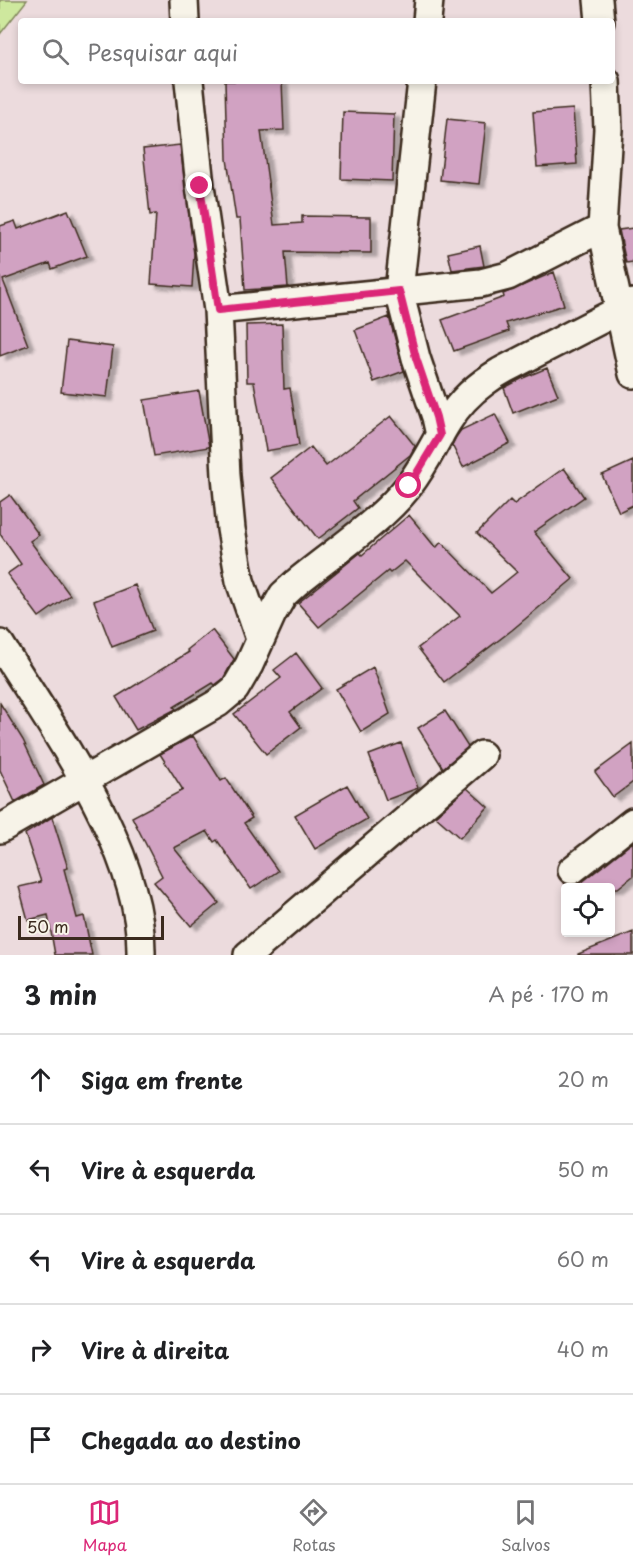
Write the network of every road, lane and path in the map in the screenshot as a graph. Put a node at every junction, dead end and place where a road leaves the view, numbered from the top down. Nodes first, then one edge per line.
1 (184, 0) edge
2 (429, 0) edge
3 (598, 0) edge
4 (186, 18) edge
5 (427, 18) edge
6 (600, 18) edge
7 (189, 84) edge
8 (422, 84) edge
9 (606, 84) edge
10 (602, 228) junction
11 (399, 291) junction
12 (625, 306) edge
13 (218, 310) junction
14 (633, 374) edge
15 (440, 435) junction
16 (260, 639) junction
17 (0, 644) edge
18 (482, 755) dead end
19 (84, 779) junction
20 (633, 822) edge
21 (0, 829) edge
22 (572, 870) dead end
23 (141, 943) edge
24 (159, 955) edge
25 (248, 955) edge

1 - 4 street
2 - 5 street
3 - 6 street
7 - 13 street
8 - 11 street
9 - 10 street
10 - 11 street
10 - 12 street
11 - 13 street
11 - 15 street
12 - 14 street
12 - 15 street
13 - 16 street
15 - 16 street
16 - 19 street
17 - 19 street
18 - 25 street
19 - 21 street
19 - 23 street
20 - 22 street
23 - 24 street

